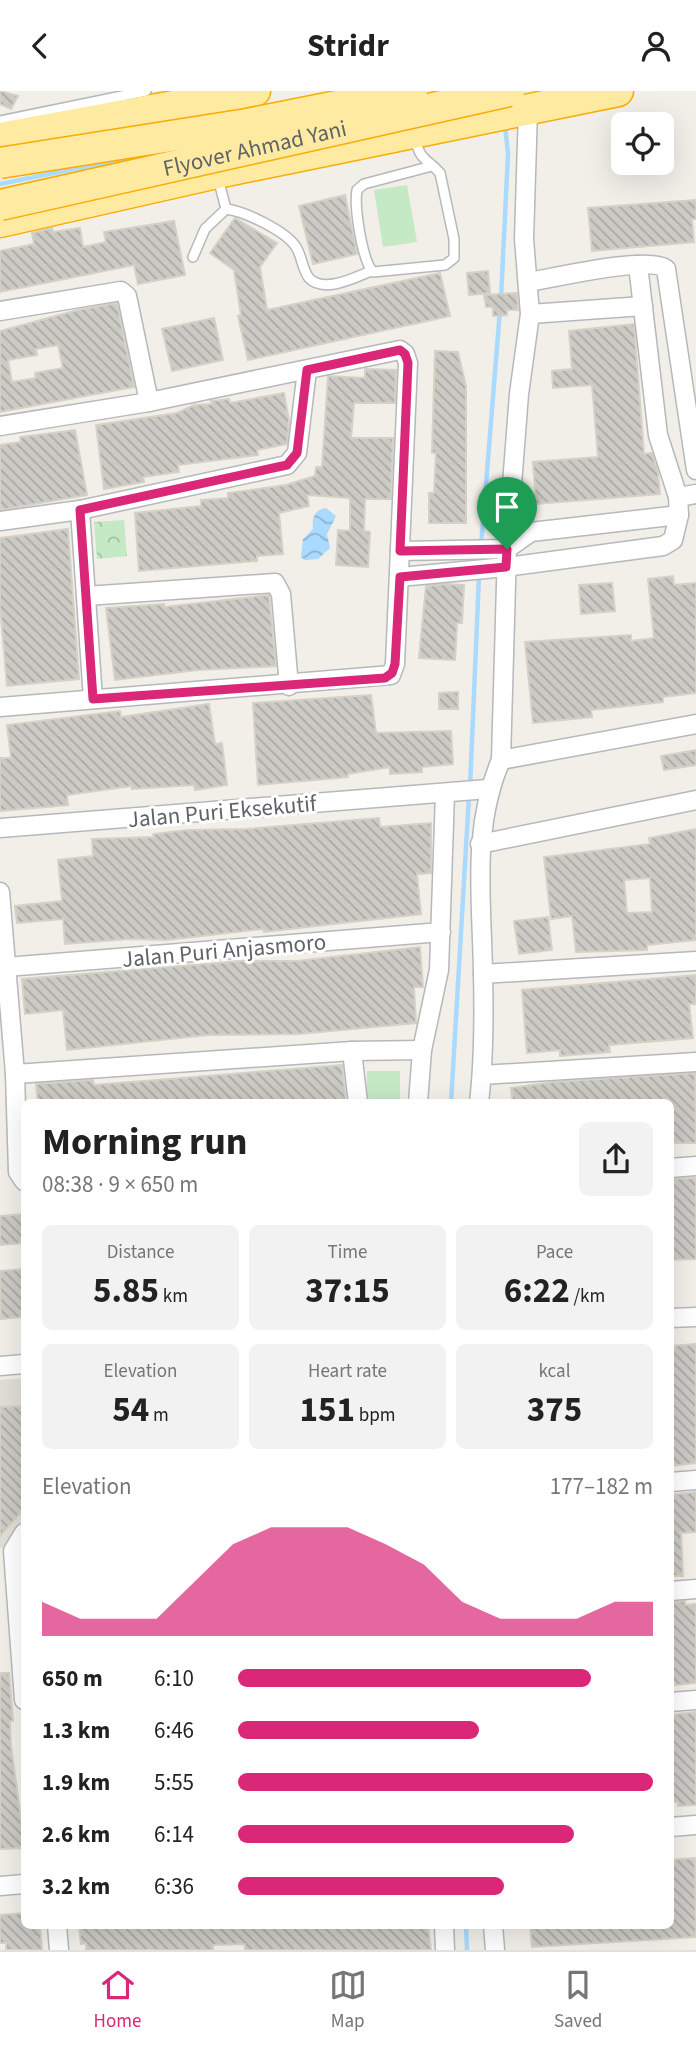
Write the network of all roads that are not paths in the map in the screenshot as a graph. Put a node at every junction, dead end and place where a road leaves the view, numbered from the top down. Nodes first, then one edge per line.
1 (146, 91) edge
2 (412, 91) edge
3 (618, 91) edge
4 (245, 97) edge
5 (516, 103) edge
6 (0, 121) edge
7 (414, 134) junction
8 (0, 138) edge
9 (254, 158) junction
10 (0, 163) edge
11 (432, 166) junction
12 (217, 173) junction
13 (0, 205) edge
14 (226, 209) junction
15 (0, 222) edge
16 (193, 257) dead end
17 (638, 265) junction
18 (371, 271) junction
19 (529, 282) junction
20 (643, 306) junction
21 (0, 311) edge
22 (530, 314) junction
23 (678, 358) junction
24 (647, 362) junction
25 (307, 370) junction
26 (149, 403) junction
27 (0, 426) edge
28 (696, 470) edge
29 (684, 502) edge
30 (80, 510) junction
31 (0, 521) edge
32 (400, 551) junction
33 (506, 558) junction
34 (400, 577) junction
35 (86, 596) junction
36 (289, 686) junction
37 (93, 699) junction
38 (0, 707) edge
39 (696, 724) edge
40 (501, 760) junction
41 (480, 790) junction
42 (448, 792) junction
43 (696, 800) edge
44 (0, 828) edge
45 (480, 844) junction
46 (0, 892) edge
47 (441, 932) junction
48 (696, 961) edge
49 (6, 967) junction
50 (483, 974) junction
51 (422, 1050) junction
52 (352, 1051) junction
53 (696, 1062) edge
54 (15, 1074) junction
55 (482, 1075) junction
56 (358, 1099) edge
57 (418, 1099) edge
58 (480, 1099) edge
59 (696, 1166) edge
60 (674, 1168) edge
61 (21, 1176) edge
62 (696, 1317) edge
63 (674, 1318) edge
64 (21, 1364) edge
65 (0, 1366) edge
66 (696, 1480) edge
67 (674, 1482) edge
68 (21, 1538) edge
69 (696, 1589) edge
70 (674, 1591) edge
71 (21, 1621) edge
72 (696, 1700) edge
73 (674, 1702) edge
74 (696, 1825) edge
75 (674, 1827) edge
76 (21, 1884) edge
77 (0, 1886) edge
78 (57, 1929) edge
79 (444, 1929) edge
80 (493, 1929) edge
81 (59, 1950) edge
82 (445, 1950) edge
83 (495, 1950) edge

1 - 6 lane
2 - 10 highway, Flyover Ahmad Yani, bridge
3 - 5 highway
4 - 8 highway
4 - 9 highway
5 - 7 highway
5 - 13 highway, Flyover Ahmad Yani, bridge
5 - 19 street
7 - 9 highway
7 - 11 lane
9 - 12 highway
11 - 18 lane
11 - 18 lane
12 - 14 lane
12 - 15 highway
14 - 16 lane
14 - 18 lane
17 - 19 street
17 - 20 street
17 - 23 street
19 - 22 street
20 - 22 street
20 - 24 street
21 - 26 street
22 - 33 street
23 - 24 street
23 - 28 street
24 - 29 street
25 - 26 street
25 - 30 street
25 - 32 street
26 - 27 street
29 - 33 street
29 - 33 street
30 - 31 street
30 - 35 street
32 - 33 street
32 - 34 street
33 - 34 street
33 - 40 street
34 - 36 street
35 - 36 street
35 - 37 street
36 - 37 street
37 - 38 street
39 - 40 street
40 - 41 street
41 - 42 street, Jalan Puri Eksekutif
41 - 45 street
42 - 44 street, Jalan Puri Eksekutif
42 - 47 street
43 - 45 street
45 - 50 street
46 - 49 street
47 - 49 street, Jalan Puri Anjasmoro
47 - 51 street
48 - 50 street
49 - 54 street
50 - 55 street
51 - 52 street
51 - 57 street
52 - 54 street
52 - 56 street
53 - 55 street
54 - 61 street
55 - 58 street
59 - 60 street
62 - 63 street
64 - 65 street
66 - 67 street
68 - 71 street
69 - 70 street
72 - 73 street
74 - 75 street
76 - 77 street
78 - 81 street
79 - 82 street
80 - 83 street

